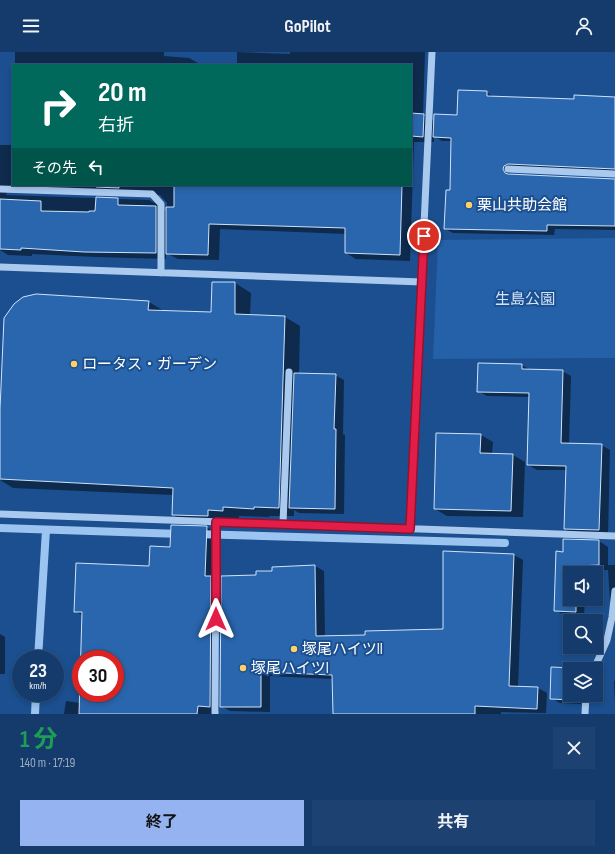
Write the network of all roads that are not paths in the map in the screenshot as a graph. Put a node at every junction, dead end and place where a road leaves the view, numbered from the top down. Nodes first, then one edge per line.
1 (432, 52) edge
2 (508, 170) dead end
3 (615, 174) edge
4 (0, 189) edge
5 (0, 267) edge
6 (162, 273) junction
7 (422, 282) junction
8 (289, 372) dead end
9 (0, 514) edge
10 (283, 524) junction
11 (216, 525) junction
12 (410, 529) junction
13 (615, 536) edge
14 (615, 591) edge
15 (597, 662) edge
16 (586, 702) edge
17 (215, 714) edge
18 (585, 714) edge

1 - 7 street
2 - 3 street
4 - 6 street
5 - 6 street
6 - 7 street
7 - 12 street
8 - 10 street
9 - 11 street
10 - 11 street
10 - 12 street
11 - 17 street
12 - 13 street
14 - 15 street
16 - 18 street

